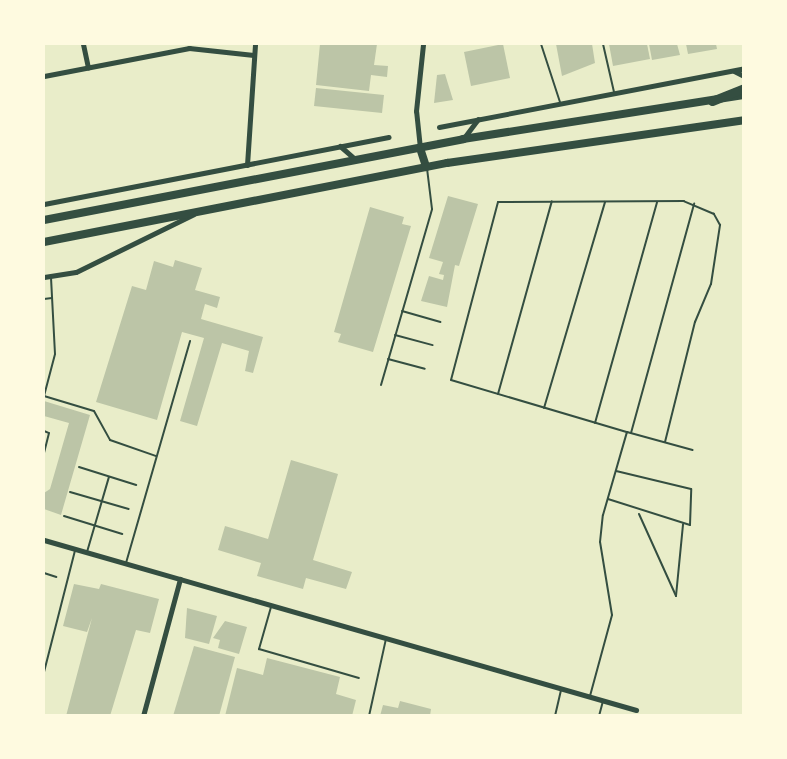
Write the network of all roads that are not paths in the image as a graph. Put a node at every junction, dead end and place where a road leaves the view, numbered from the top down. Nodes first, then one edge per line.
1 (84, 44) edge
2 (255, 44) edge
3 (423, 44) edge
4 (541, 44) edge
5 (603, 44) edge
6 (254, 55) junction
7 (88, 68) junction
8 (744, 68) edge
9 (732, 70) junction
10 (44, 76) edge
11 (744, 76) edge
12 (744, 88) edge
13 (614, 92) junction
14 (744, 95) edge
15 (712, 101) junction
16 (560, 102) junction
17 (478, 119) junction
18 (744, 120) edge
19 (439, 127) dead end
20 (388, 137) dead end
21 (463, 139) junction
22 (340, 147) junction
23 (420, 148) junction
24 (356, 160) junction
25 (247, 165) junction
26 (426, 167) junction
27 (552, 201) junction
28 (605, 202) junction
29 (658, 202) junction
30 (44, 204) edge
31 (694, 204) junction
32 (200, 210) junction
33 (44, 220) edge
34 (44, 242) edge
35 (44, 277) edge
36 (51, 277) junction
37 (52, 298) junction
38 (44, 299) edge
39 (402, 311) junction
40 (440, 322) dead end
41 (396, 334) junction
42 (190, 340) dead end
43 (433, 345) dead end
44 (388, 359) junction
45 (426, 369) dead end
46 (381, 385) dead end
47 (498, 394) junction
48 (44, 396) edge
49 (544, 408) junction
50 (595, 423) junction
51 (44, 431) edge
52 (627, 432) junction
53 (631, 433) junction
54 (665, 442) junction
55 (693, 450) dead end
56 (44, 453) edge
57 (156, 456) junction
58 (79, 467) dead end
59 (616, 471) junction
60 (109, 477) junction
61 (136, 485) dead end
62 (70, 492) dead end
63 (608, 499) junction
64 (102, 501) junction
65 (129, 509) dead end
66 (639, 513) junction
67 (64, 516) dead end
68 (683, 524) junction
69 (95, 526) junction
70 (122, 534) dead end
71 (44, 540) edge
72 (75, 549) junction
73 (87, 552) junction
74 (126, 563) junction
75 (44, 573) edge
76 (56, 577) dead end
77 (180, 579) junction
78 (271, 605) junction
79 (387, 638) junction
80 (44, 672) edge
81 (359, 678) dead end
82 (562, 688) junction
83 (590, 696) junction
84 (603, 700) junction
85 (636, 710) dead end
86 (142, 716) edge
87 (369, 716) edge
88 (555, 716) edge
89 (599, 716) edge

1 - 7 street
2 - 6 street
3 - 23 street
4 - 16 lane
5 - 13 lane
6 - 7 street
6 - 25 street
7 - 10 street
8 - 9 street
9 - 11 street
9 - 13 street
12 - 15 highway
13 - 16 street
14 - 15 main road
15 - 21 main road
16 - 17 street
17 - 19 street
17 - 21 street
18 - 26 main road
20 - 22 street
21 - 23 main road
22 - 24 street
22 - 25 street
23 - 24 main road
23 - 26 main road
24 - 33 main road
25 - 30 street
26 - 32 main road
26 - 39 lane
27 - 28 lane
27 - 47 lane
27 - 47 lane
28 - 29 lane
28 - 49 lane
29 - 31 lane
29 - 50 lane
31 - 53 lane
31 - 54 lane
32 - 34 main road
32 - 36 street
35 - 36 street
36 - 37 lane
37 - 38 lane
37 - 48 lane
39 - 40 lane
39 - 41 lane
41 - 43 lane
41 - 44 lane
42 - 57 lane
44 - 45 lane
44 - 46 lane
47 - 49 lane
48 - 57 lane
49 - 50 lane
50 - 52 lane
51 - 56 lane
52 - 53 lane
52 - 59 lane
53 - 54 lane
54 - 55 lane
57 - 74 lane
58 - 60 lane
59 - 63 lane
59 - 68 lane
60 - 61 lane
60 - 64 lane
62 - 64 lane
63 - 66 lane
63 - 83 lane
64 - 65 lane
64 - 69 lane
66 - 68 lane
66 - 68 lane
67 - 69 lane
69 - 70 lane
69 - 73 lane
71 - 72 street
72 - 73 street
72 - 80 lane
73 - 74 street
74 - 77 street
75 - 76 lane
77 - 78 street
77 - 86 street
78 - 79 street
78 - 81 lane
79 - 82 street
79 - 87 lane
82 - 83 street
82 - 88 lane
83 - 84 street
84 - 85 street
84 - 89 lane

